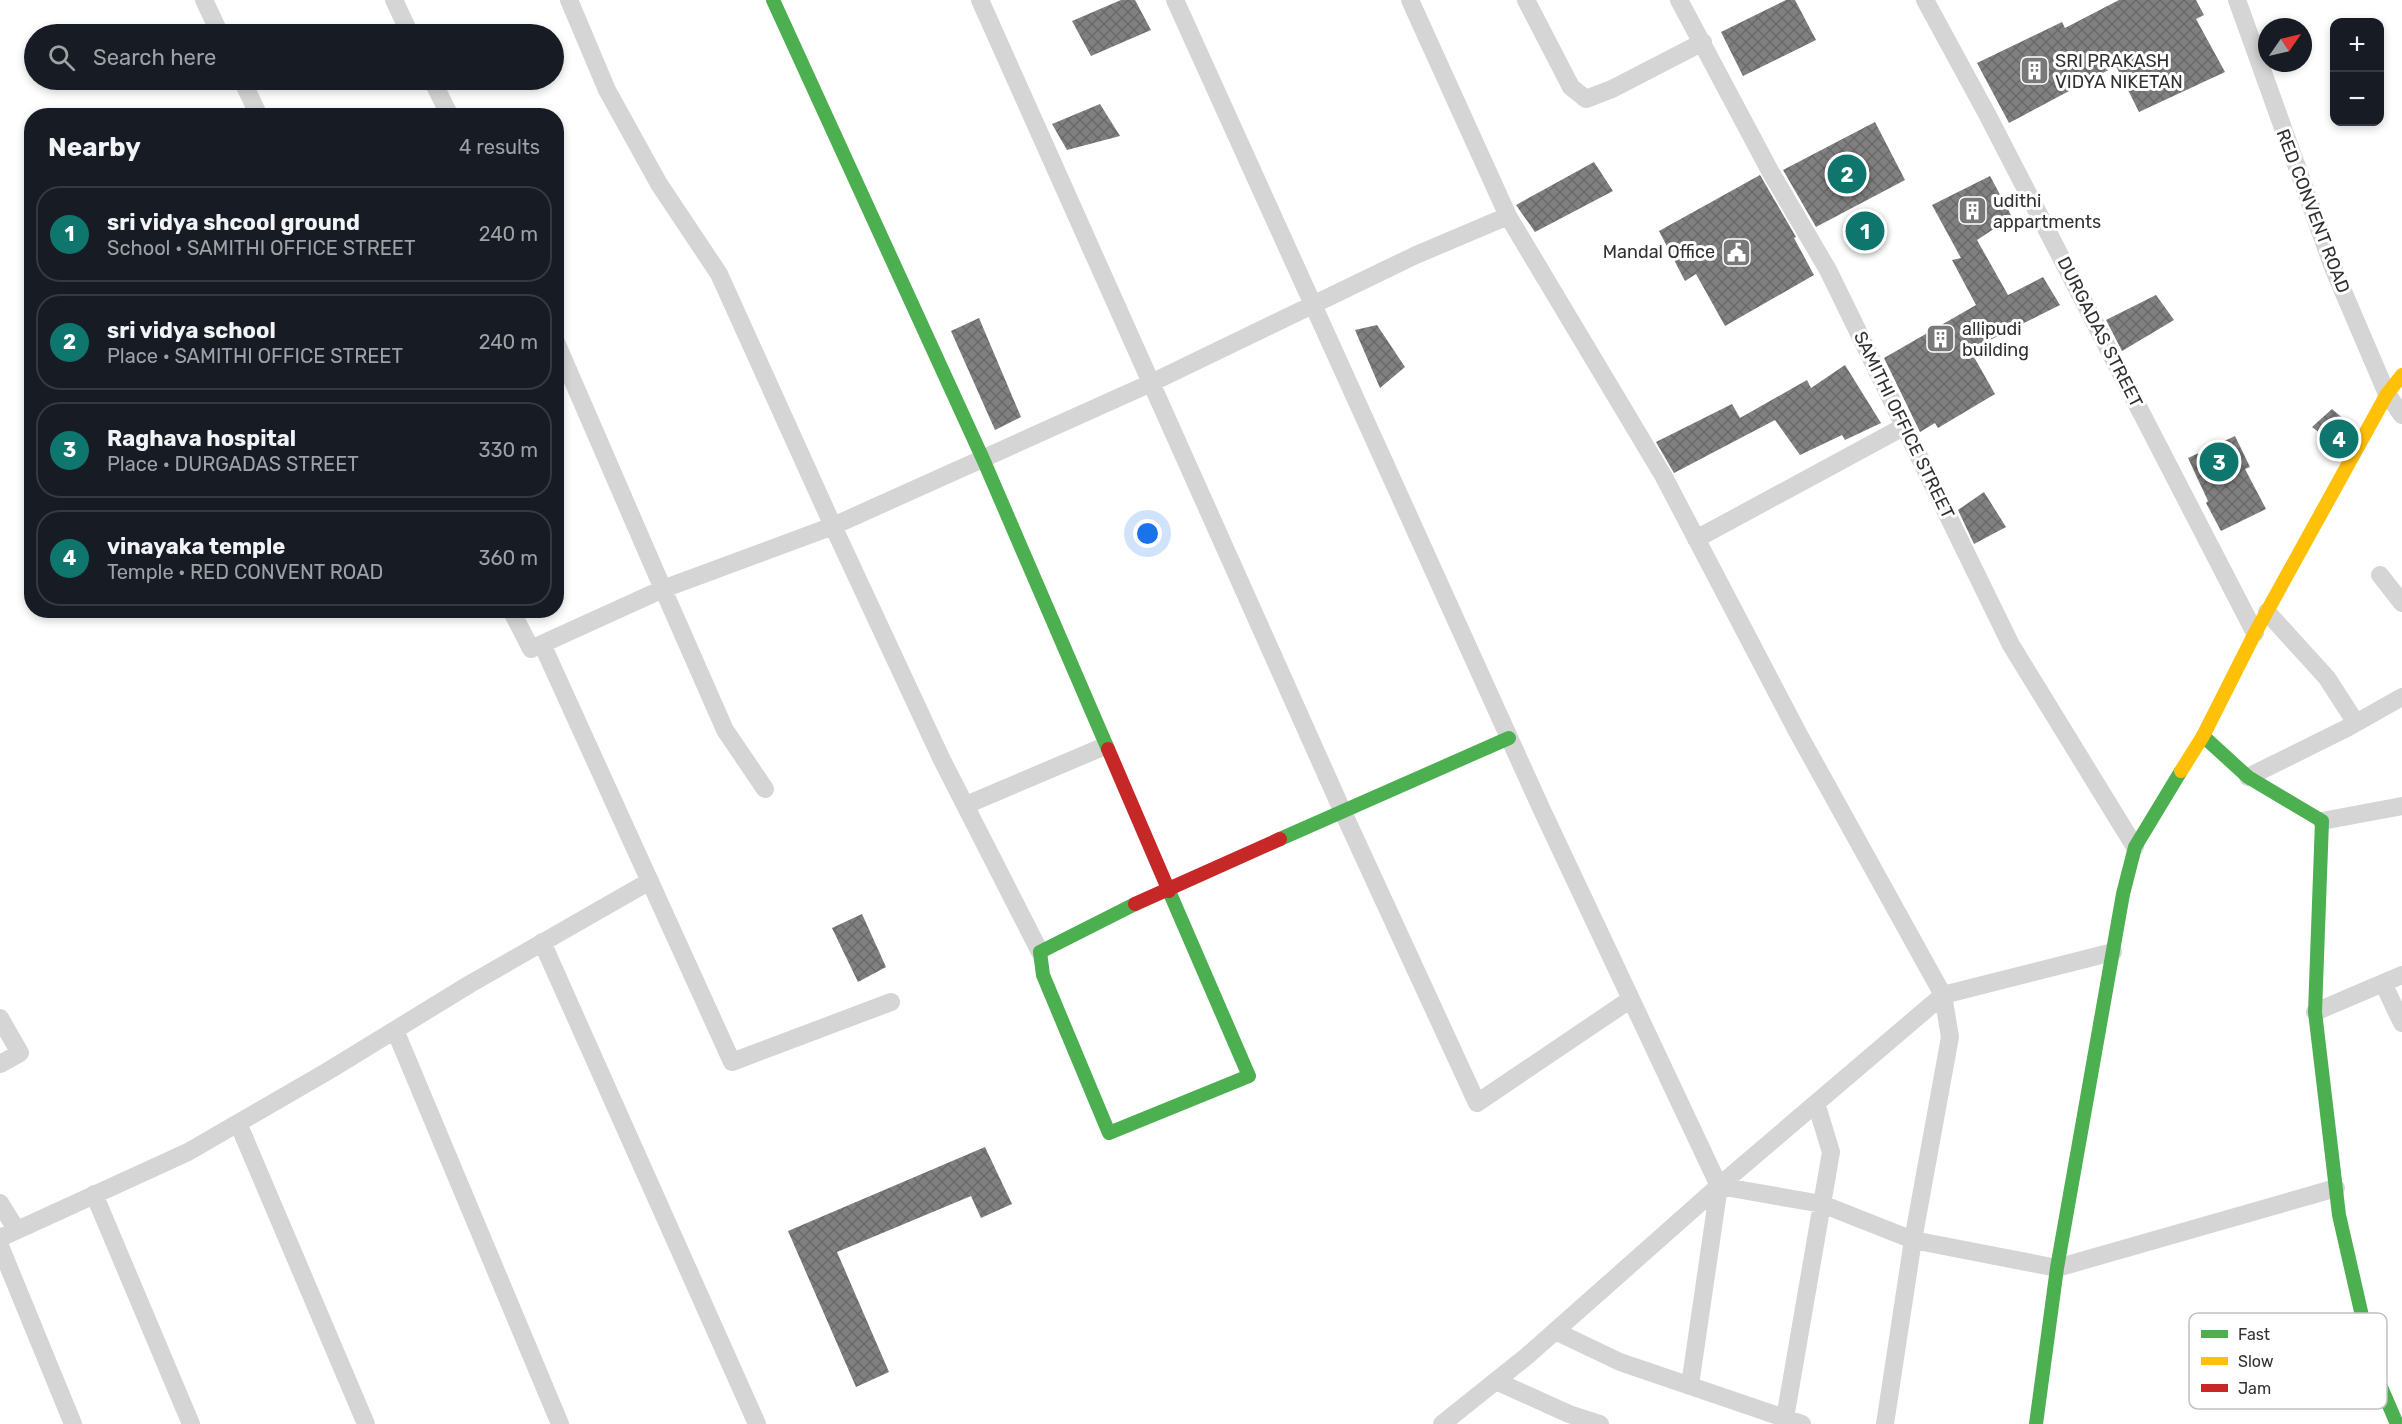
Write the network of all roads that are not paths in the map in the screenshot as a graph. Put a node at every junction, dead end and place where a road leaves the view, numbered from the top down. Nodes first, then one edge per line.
1 (204, 0) edge
2 (394, 0) edge
3 (569, 0) edge
4 (773, 0) edge
5 (980, 0) edge
6 (1175, 0) edge
7 (1410, 0) edge
8 (1526, 0) edge
9 (1679, 0) edge
10 (1925, 0) edge
11 (2237, 0) edge
12 (215, 24) edge
13 (405, 24) edge
14 (1702, 42) junction
15 (247, 90) edge
16 (437, 90) edge
17 (255, 108) edge
18 (446, 108) edge
19 (1508, 216) junction
20 (1314, 304) junction
21 (564, 360) edge
22 (2402, 375) edge
23 (1151, 383) junction
24 (2386, 394) junction
25 (2402, 415) edge
26 (1905, 426) junction
27 (983, 459) junction
28 (833, 526) junction
29 (1696, 539) junction
30 (2380, 575) dead end
31 (663, 588) junction
32 (2402, 603) edge
33 (2267, 612) junction
34 (515, 618) edge
35 (2255, 633) junction
36 (542, 644) junction
37 (2402, 697) edge
38 (2356, 723) junction
39 (2203, 736) junction
40 (1509, 738) junction
41 (1105, 746) junction
42 (2248, 777) junction
43 (765, 789) dead end
44 (966, 805) junction
45 (2402, 806) edge
46 (1342, 810) junction
47 (2322, 821) junction
48 (2135, 847) junction
49 (650, 881) junction
50 (1169, 887) junction
51 (542, 942) junction
52 (1040, 952) junction
53 (2113, 952) junction
54 (2402, 975) edge
55 (2383, 983) junction
56 (1943, 995) junction
57 (1631, 999) junction
58 (891, 1002) dead end
59 (2315, 1011) junction
60 (0, 1018) edge
61 (2402, 1023) edge
62 (395, 1030) junction
63 (0, 1064) edge
64 (1816, 1104) junction
65 (238, 1123) junction
66 (1719, 1186) junction
67 (2336, 1188) junction
68 (94, 1194) junction
69 (0, 1203) edge
70 (1822, 1204) junction
71 (16, 1229) junction
72 (0, 1238) edge
73 (1914, 1240) junction
74 (0, 1246) edge
75 (2057, 1268) junction
76 (2361, 1313) edge
77 (1555, 1331) junction
78 (1496, 1381) junction
79 (1690, 1385) junction
80 (2387, 1402) edge
81 (1790, 1422) edge
82 (73, 1424) edge
83 (191, 1424) edge
84 (366, 1424) edge
85 (560, 1424) edge
86 (757, 1424) edge
87 (1443, 1424) edge
88 (1600, 1424) edge
89 (1885, 1424) edge
90 (2036, 1424) edge
91 (2397, 1424) edge

1 - 12 street
2 - 13 street
3 - 28 street
4 - 27 street
5 - 23 street
6 - 20 street
7 - 19 street
8 - 14 street
9 - 14 street, SAMITHI OFFICE STREET
10 - 35 street, DURGADAS STREET
11 - 24 street, RED CONVENT ROAD
14 - 26 street, SAMITHI OFFICE STREET
15 - 17 street
16 - 18 street
19 - 20 street
19 - 29 street
20 - 23 street
20 - 40 street
21 - 31 street
22 - 24 street
23 - 27 street
23 - 46 street
24 - 25 street, RED CONVENT ROAD
24 - 33 street
26 - 29 street
26 - 48 street, SAMITHI OFFICE STREET
27 - 28 street
27 - 41 street
28 - 31 street
28 - 44 street
29 - 56 street
30 - 32 street
31 - 36 street
31 - 43 street
33 - 35 street
33 - 38 street
34 - 36 street
35 - 39 street
36 - 49 street
37 - 38 street
38 - 42 street
39 - 42 street
39 - 48 street
40 - 46 street
40 - 57 street
41 - 44 street
41 - 50 street
42 - 47 street
44 - 52 street
45 - 47 street
46 - 50 street
46 - 57 street
47 - 59 street
48 - 53 street
49 - 51 street
49 - 58 street
50 - 52 street
50 - 52 street
51 - 62 street
51 - 86 street
53 - 56 street
53 - 75 street
54 - 55 street
55 - 59 street
55 - 61 street
56 - 64 street
56 - 73 street
57 - 66 street
59 - 67 street
60 - 63 street
62 - 65 street
62 - 85 street
64 - 66 street
64 - 70 street
65 - 68 street
65 - 84 street
66 - 70 street
66 - 77 street
66 - 79 street
67 - 75 street
67 - 76 street
68 - 71 street
68 - 83 street
69 - 71 street
70 - 73 street
70 - 81 street
71 - 72 street
73 - 75 street
73 - 89 street
74 - 82 street
75 - 90 street
77 - 78 street
77 - 79 street
78 - 87 street
78 - 88 street
79 - 81 street
80 - 91 street

